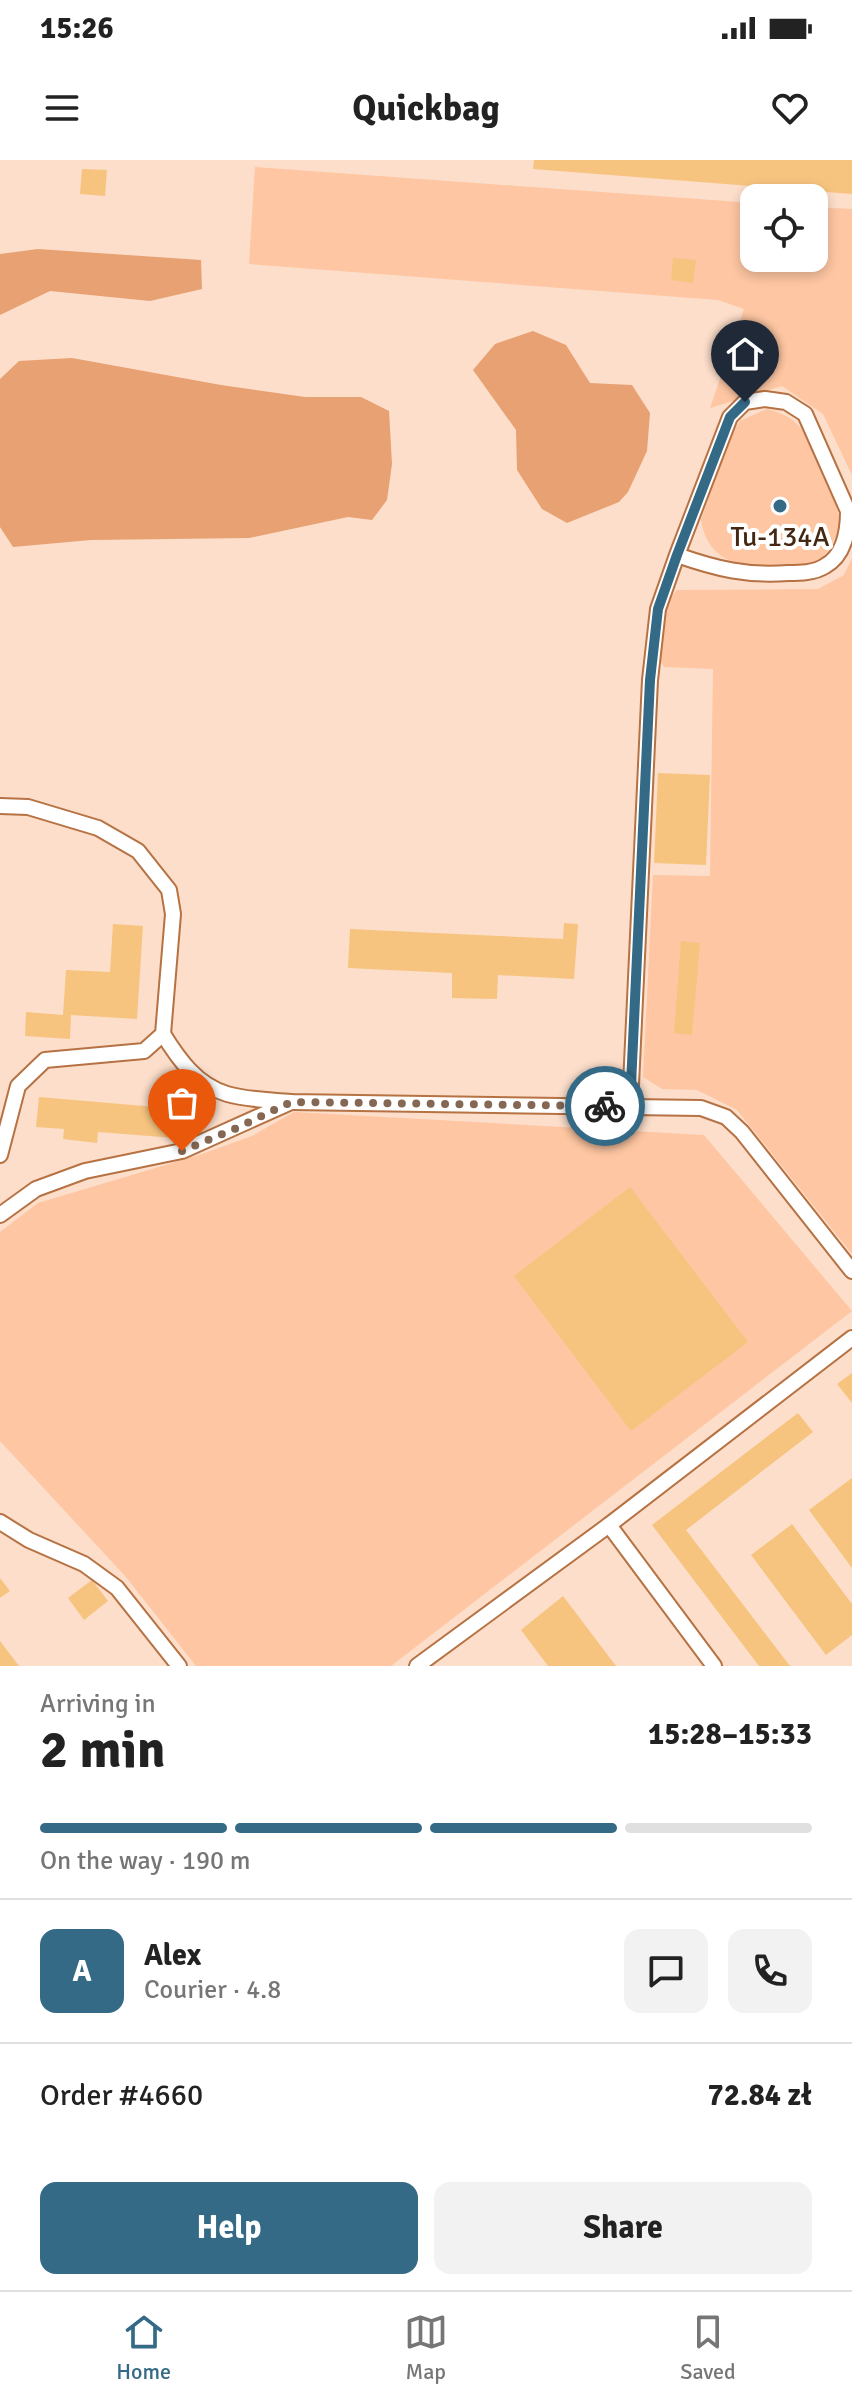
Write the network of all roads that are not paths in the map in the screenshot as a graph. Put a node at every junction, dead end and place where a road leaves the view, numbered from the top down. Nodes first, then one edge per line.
1 (677, 555) junction
2 (0, 806) edge
3 (163, 1034) junction
4 (291, 1102) junction
5 (630, 1106) junction
6 (0, 1155) edge
7 (0, 1215) edge
8 (852, 1271) edge
9 (852, 1338) edge
10 (0, 1522) edge
11 (609, 1525) junction
12 (179, 1666) edge
13 (417, 1666) edge
14 (714, 1666) edge

1 - 1 lane
1 - 5 lane
2 - 3 lane
3 - 4 lane
3 - 6 lane
4 - 5 lane
4 - 7 lane
5 - 8 lane
9 - 11 lane
10 - 12 lane
11 - 13 lane
11 - 14 lane

